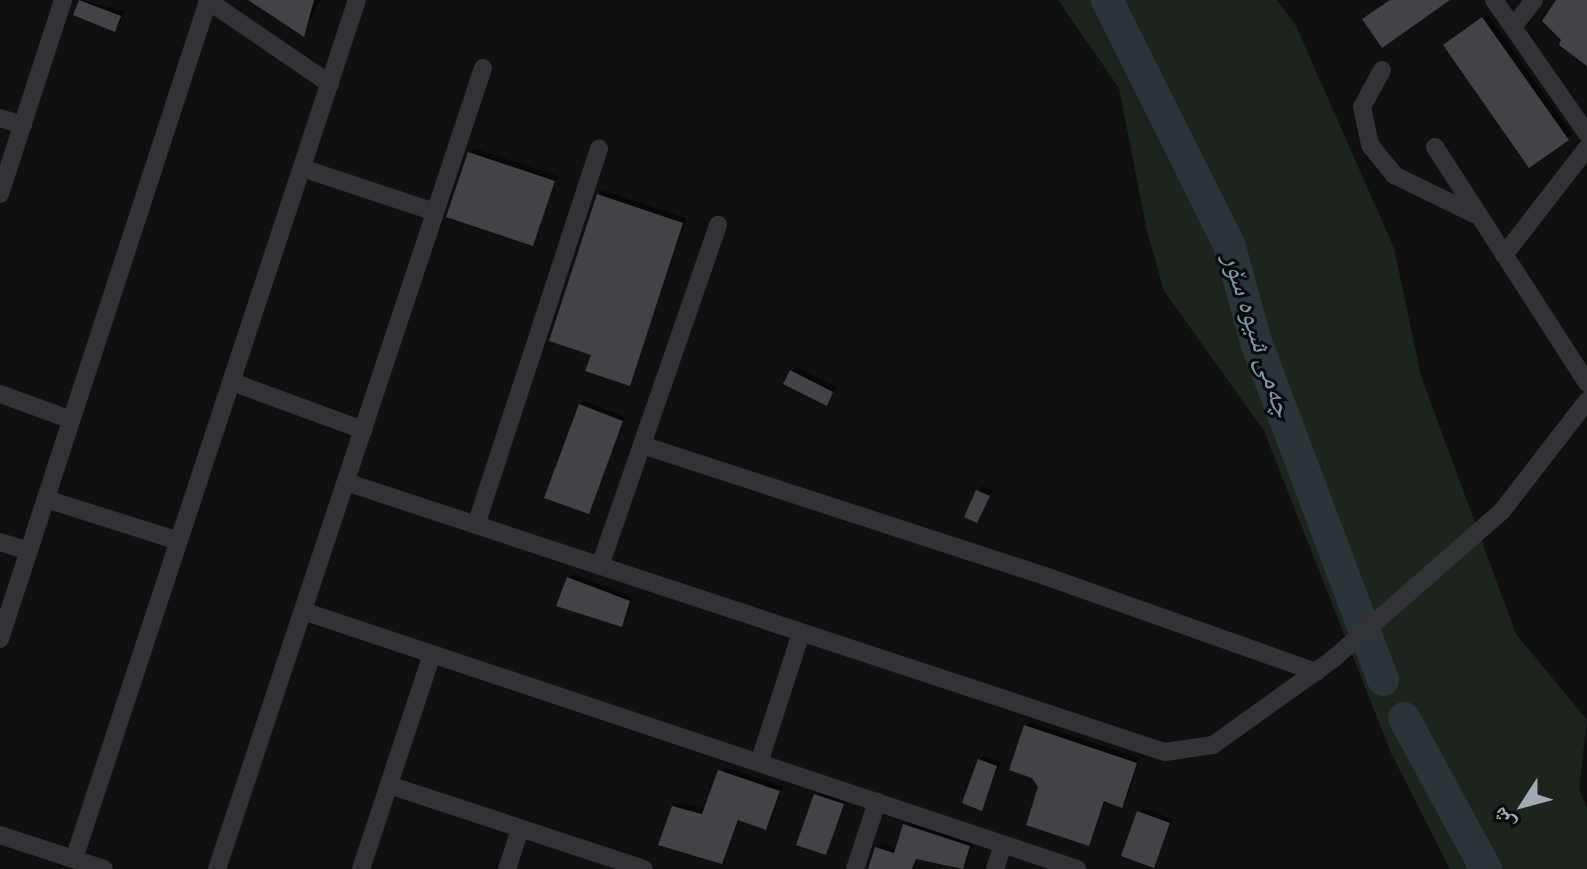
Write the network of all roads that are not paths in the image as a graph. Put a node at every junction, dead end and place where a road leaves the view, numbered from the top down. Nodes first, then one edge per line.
1 (63, 0) edge
2 (207, 0) edge
3 (357, 0) edge
4 (1494, 0) edge
5 (1534, 0) edge
6 (1513, 27) junction
7 (483, 68) dead end
8 (1382, 70) dead end
9 (330, 84) junction
10 (0, 118) edge
11 (23, 125) junction
12 (1587, 134) edge
13 (1435, 147) dead end
14 (1587, 148) edge
15 (599, 149) dead end
16 (302, 168) junction
17 (0, 194) edge
18 (435, 212) junction
19 (1480, 218) junction
20 (718, 225) dead end
21 (1504, 255) junction
22 (232, 382) junction
23 (1587, 383) edge
24 (0, 394) edge
25 (1587, 401) edge
26 (69, 419) junction
27 (363, 430) junction
28 (642, 445) junction
29 (346, 482) junction
30 (46, 499) junction
31 (476, 525) junction
32 (179, 541) junction
33 (0, 542) edge
34 (29, 551) junction
35 (600, 566) junction
36 (303, 611) junction
37 (801, 633) junction
38 (0, 639) edge
39 (432, 654) junction
40 (1316, 672) junction
41 (759, 763) junction
42 (389, 785) junction
43 (877, 802) junction
44 (520, 829) junction
45 (0, 835) edge
46 (1003, 844) junction
47 (74, 859) junction
48 (104, 869) edge
49 (217, 869) edge
50 (361, 869) edge
51 (507, 869) edge
52 (644, 869) edge
53 (855, 869) edge
54 (995, 869) edge
55 (1077, 869) edge

1 - 11 street
2 - 9 street
2 - 26 street
3 - 9 street
4 - 6 street
5 - 6 street
6 - 12 street
7 - 18 street
8 - 19 street
9 - 16 street
10 - 11 street
11 - 17 street
13 - 19 street
14 - 21 street
15 - 31 street
16 - 18 street
16 - 22 street
18 - 27 street
19 - 21 street
20 - 28 street
21 - 23 street
22 - 27 street
22 - 32 street
24 - 26 street
25 - 40 street
26 - 30 street
27 - 29 street
28 - 35 street
28 - 40 street
29 - 31 street
29 - 36 street
30 - 32 street
30 - 34 street
31 - 35 street
32 - 47 street
33 - 34 street
34 - 38 street
35 - 37 street
36 - 39 street
36 - 49 street
37 - 40 street
37 - 41 street
39 - 41 street
39 - 42 street
41 - 43 street
42 - 44 street
42 - 50 street
43 - 46 street
43 - 53 street
44 - 51 street
44 - 52 street
45 - 47 street
46 - 54 street
46 - 55 street
47 - 48 street

